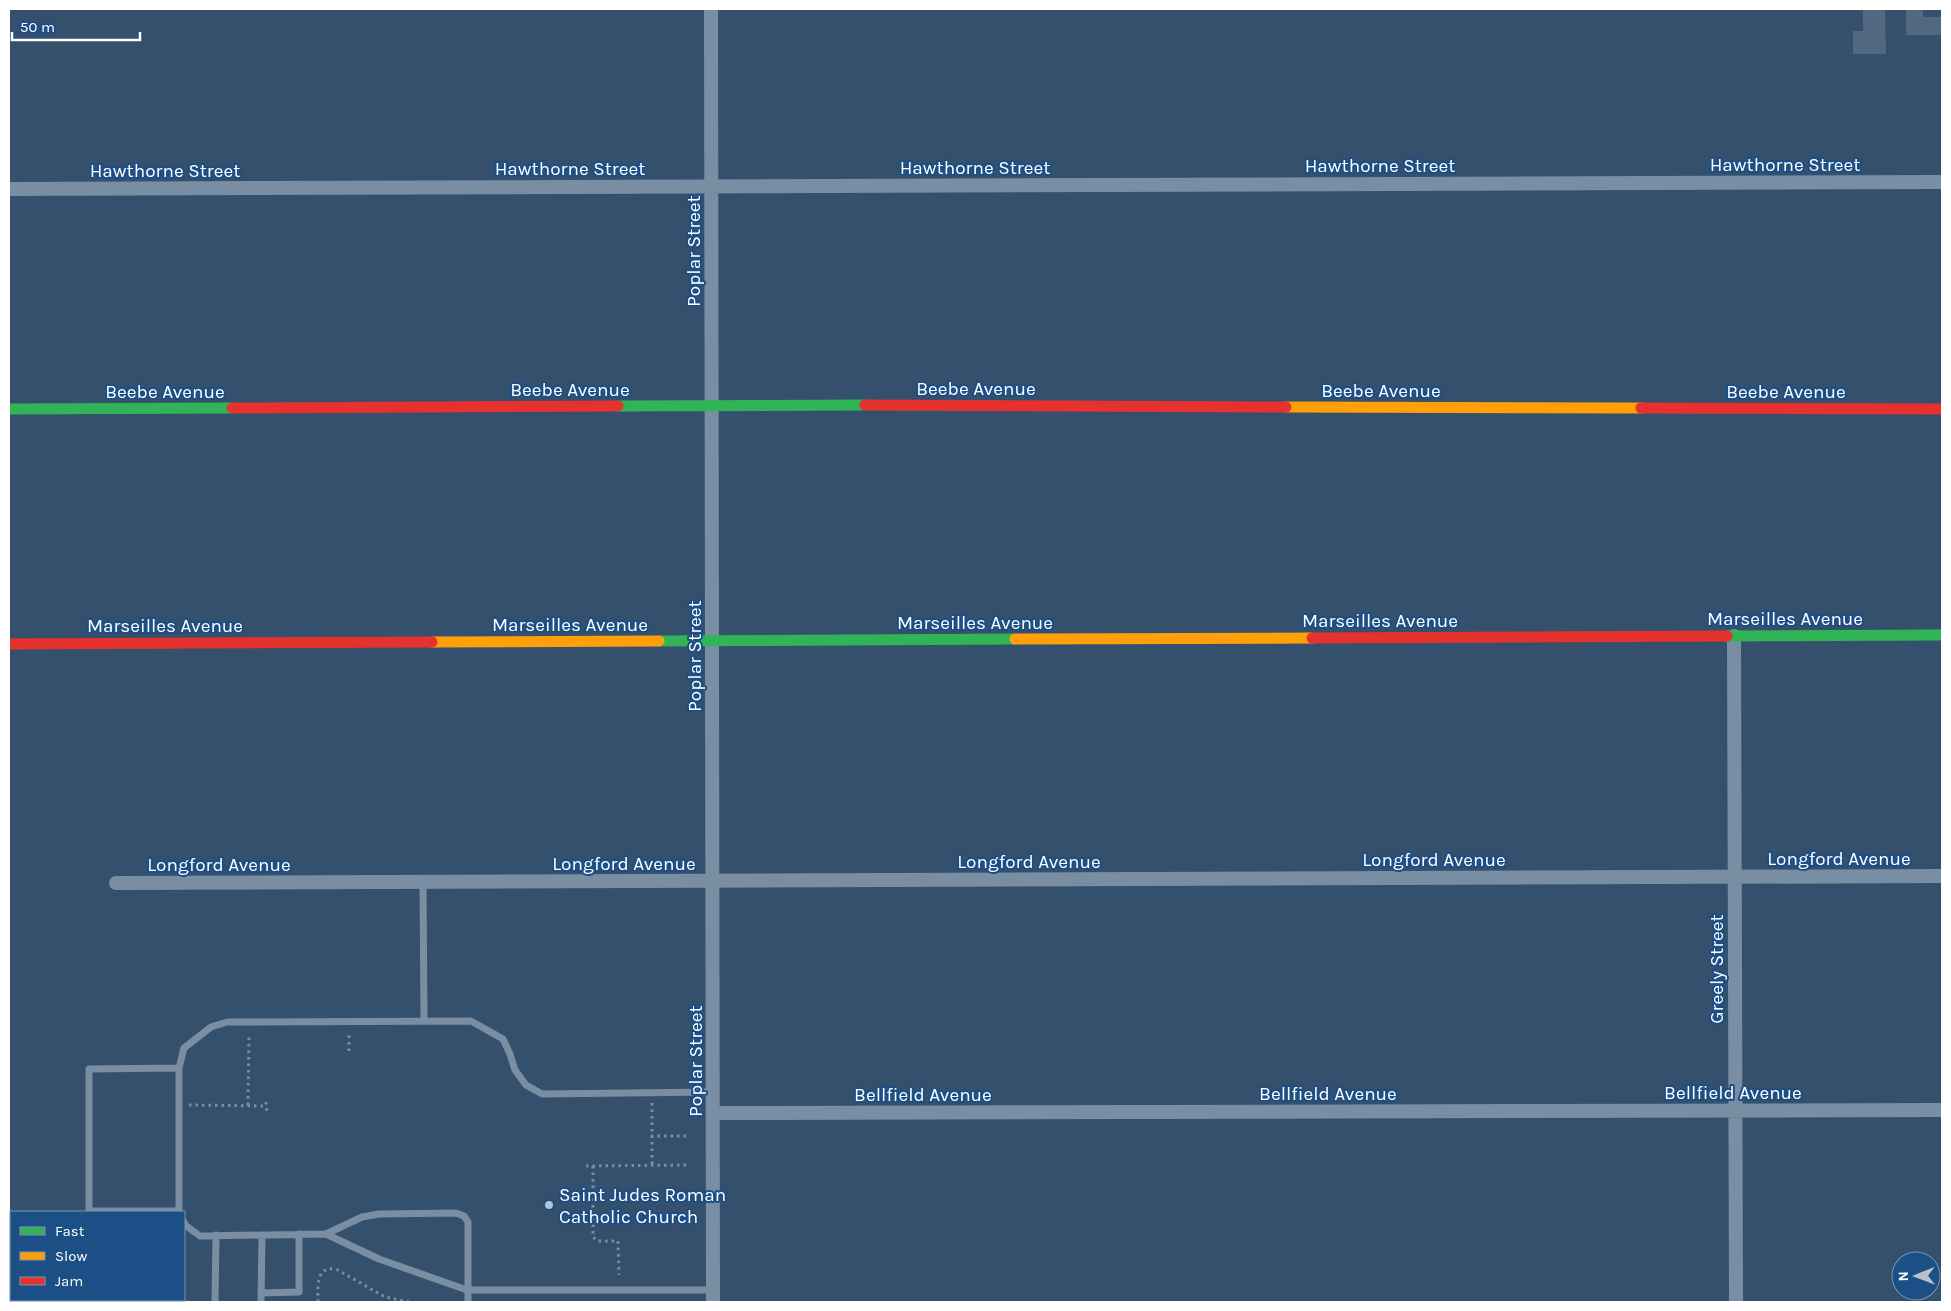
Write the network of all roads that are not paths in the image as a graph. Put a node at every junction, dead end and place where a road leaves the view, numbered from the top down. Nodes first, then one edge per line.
1 (711, 9) edge
2 (1942, 182) edge
3 (712, 186) junction
4 (9, 190) edge
5 (712, 405) junction
6 (1942, 408) edge
7 (9, 409) edge
8 (1942, 635) edge
9 (1734, 636) junction
10 (713, 640) junction
11 (9, 644) edge
12 (1942, 876) edge
13 (1734, 877) junction
14 (713, 881) junction
15 (423, 882) junction
16 (116, 883) dead end
17 (424, 1020) junction
18 (179, 1068) junction
19 (713, 1092) junction
20 (1735, 1110) junction
21 (1942, 1110) edge
22 (713, 1113) junction
23 (134, 1211) edge
24 (179, 1211) edge
25 (185, 1225) edge
26 (299, 1234) junction
27 (326, 1234) junction
28 (216, 1235) junction
29 (262, 1235) junction
30 (468, 1290) junction
31 (261, 1293) junction
32 (713, 1296) edge
33 (215, 1302) edge
34 (261, 1302) edge
35 (468, 1302) edge
36 (1736, 1302) edge

1 - 3 street, Poplar Street
2 - 3 street, Hawthorne Street
3 - 4 street, Hawthorne Street
3 - 5 street, Poplar Street
5 - 6 street, Beebe Avenue
5 - 7 street, Beebe Avenue
5 - 10 street, Poplar Street
8 - 9 street, Marseilles Avenue
9 - 10 street, Marseilles Avenue
9 - 13 street, Greely Street
10 - 11 street, Marseilles Avenue
10 - 14 street, Poplar Street
12 - 13 street, Longford Avenue
13 - 14 street, Longford Avenue
13 - 20 street, Greely Street
14 - 15 street, Longford Avenue
14 - 19 street, Poplar Street
15 - 16 street, Longford Avenue
15 - 17 lane
17 - 18 lane
17 - 19 lane
18 - 23 lane
18 - 24 lane
19 - 22 street, Poplar Street
20 - 21 street, Bellfield Avenue
20 - 22 street, Bellfield Avenue
20 - 36 street, Greely Street
22 - 32 street, Poplar Street
25 - 28 lane
26 - 27 lane
26 - 29 lane
26 - 31 lane
27 - 30 lane
27 - 30 lane
28 - 29 lane
28 - 33 lane
29 - 31 lane
30 - 32 lane
30 - 35 lane
31 - 34 lane

